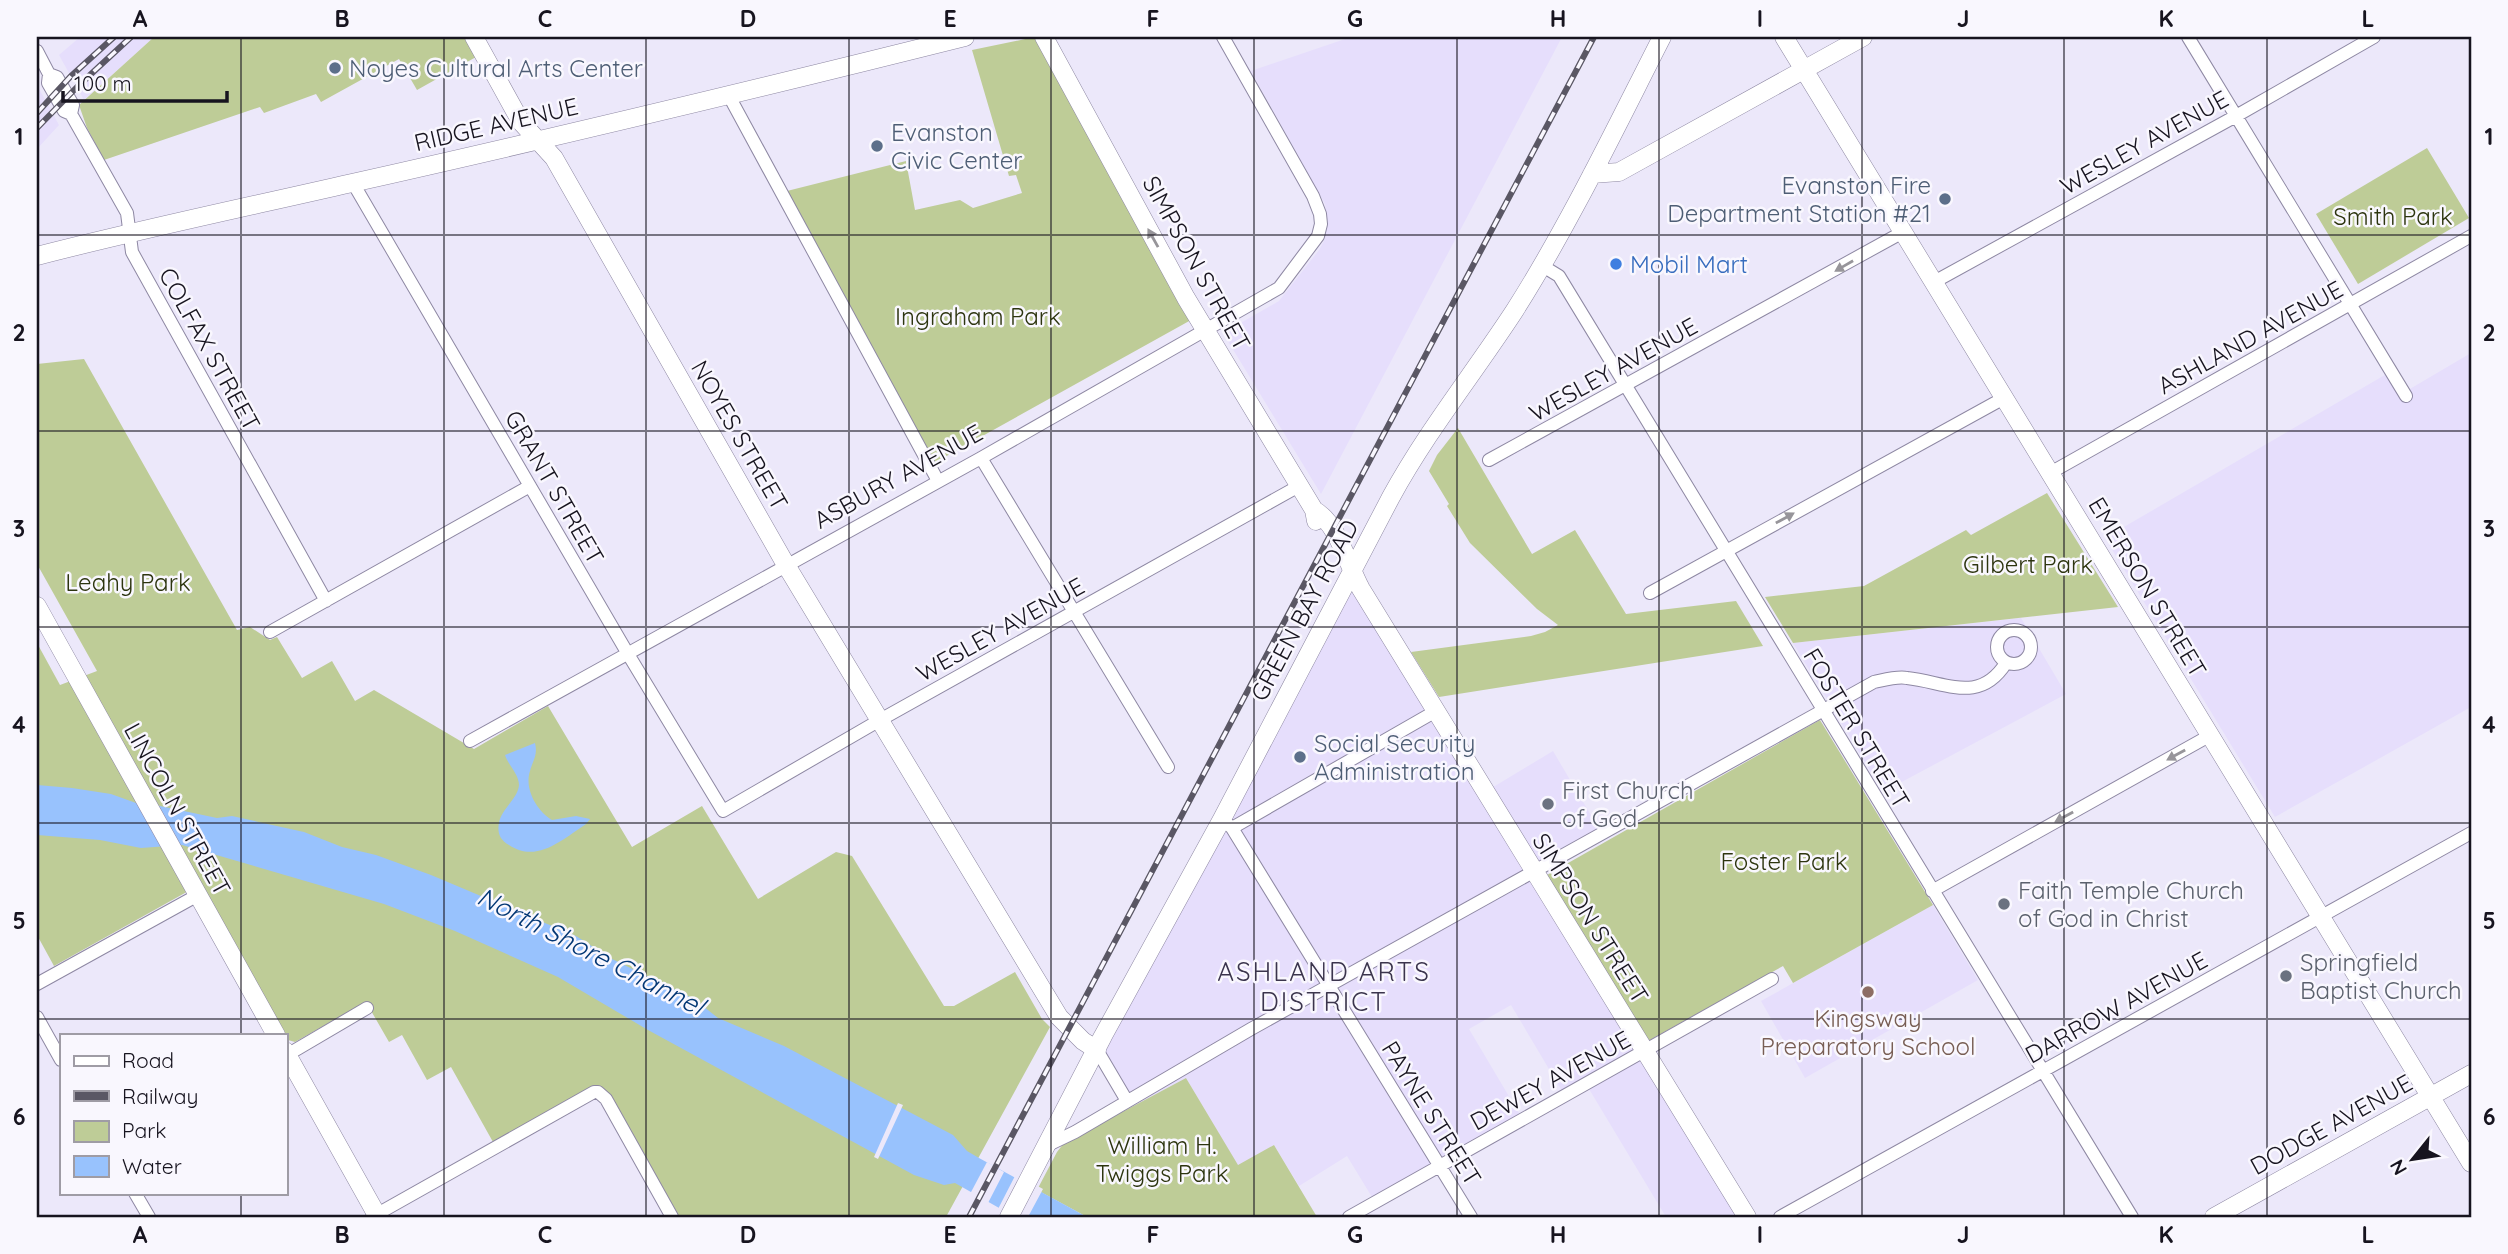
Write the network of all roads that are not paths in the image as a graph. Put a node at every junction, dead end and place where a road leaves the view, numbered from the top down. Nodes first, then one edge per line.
1 (474, 37) edge
2 (965, 37) edge
3 (1044, 37) edge
4 (1223, 37) edge
5 (1662, 37) edge
6 (1784, 37) edge
7 (1863, 37) edge
8 (2188, 37) edge
9 (2374, 37) edge
10 (37, 51) edge
11 (1803, 70) junction
12 (729, 96) junction
13 (2236, 116) junction
14 (538, 140) junction
15 (1592, 174) junction
16 (353, 183) junction
17 (129, 232) junction
18 (1903, 232) junction
19 (2471, 236) edge
20 (37, 256) edge
21 (1541, 265) junction
22 (1934, 282) junction
23 (2351, 305) junction
24 (1205, 331) junction
25 (1625, 387) junction
26 (2406, 396) dead end
27 (2004, 398) junction
28 (981, 458) junction
29 (1489, 460) dead end
30 (2050, 473) junction
31 (937, 481) junction
32 (530, 486) junction
33 (1299, 486) junction
34 (1725, 551) junction
35 (786, 565) junction
36 (1351, 571) junction
37 (1650, 593) dead end
38 (326, 601) junction
39 (37, 606) edge
40 (1074, 612) junction
41 (270, 632) dead end
42 (628, 654) junction
43 (2007, 663) dead end
44 (1436, 711) junction
45 (1821, 711) junction
46 (880, 720) junction
47 (2209, 736) junction
48 (470, 741) dead end
49 (1168, 767) dead end
50 (723, 811) joint
51 (1227, 824) junction
52 (2471, 833) edge
53 (1534, 872) junction
54 (1932, 891) junction
55 (198, 895) junction
56 (2321, 917) junction
57 (1772, 979) dead end
58 (37, 984) edge
59 (1329, 986) junction
60 (368, 1009) dead end
61 (37, 1017) edge
62 (275, 1034) edge
63 (1097, 1050) junction
64 (1644, 1051) junction
65 (287, 1052) edge
66 (287, 1055) edge
67 (60, 1058) edge
68 (2043, 1071) junction
69 (2471, 1074) edge
70 (2430, 1097) junction
71 (1127, 1101) junction
72 (1046, 1146) junction
73 (2471, 1163) edge
74 (1440, 1165) junction
75 (136, 1194) edge
76 (376, 1216) edge
77 (149, 1217) edge
78 (672, 1217) edge
79 (1009, 1217) edge
80 (1349, 1217) edge
81 (1471, 1217) edge
82 (1747, 1217) edge
83 (1780, 1217) edge
84 (2132, 1217) edge
85 (2214, 1217) edge

1 - 14 street, NOYES STREET
2 - 12 street, RIDGE AVENUE
24 -> 3 street, SIMPSON STREET
4 - 24 street, ASBURY AVENUE
5 - 15 street, GREEN BAY ROAD
6 - 11 street, EMERSON STREET
7 - 11 street
8 - 13 street
9 - 13 street, WESLEY AVENUE
10 - 17 street, COLFAX STREET
11 - 15 street
11 - 18 street, EMERSON STREET
12 - 14 street, RIDGE AVENUE
12 - 31 street
13 - 22 street, WESLEY AVENUE
13 - 23 street
14 - 16 street, RIDGE AVENUE
14 - 35 street, NOYES STREET
15 - 21 street, GREEN BAY ROAD
16 - 17 street, RIDGE AVENUE
16 - 32 street, GRANT STREET
17 - 20 street, RIDGE AVENUE
17 - 38 street, COLFAX STREET
18 - 22 street, EMERSON STREET
18 -> 25 street, WESLEY AVENUE
19 - 23 street, ASHLAND AVENUE
21 - 25 street, FOSTER STREET
21 - 36 street, GREEN BAY ROAD
22 - 27 street, EMERSON STREET
23 - 26 street
23 - 30 street, ASHLAND AVENUE
24 - 28 street, ASBURY AVENUE
24 - 33 street, SIMPSON STREET
25 - 29 street, WESLEY AVENUE
25 - 34 street, FOSTER STREET
27 - 30 street, EMERSON STREET
34 -> 27 street
28 - 31 street, ASBURY AVENUE
28 - 40 street
30 - 47 street, EMERSON STREET
31 - 35 street, ASBURY AVENUE
32 - 38 street
32 - 42 street, GRANT STREET
33 - 36 street, SIMPSON STREET
33 - 40 street, WESLEY AVENUE
34 - 37 street
34 - 45 street, FOSTER STREET
35 - 42 street, ASBURY AVENUE
35 - 46 street, NOYES STREET
36 - 44 street, SIMPSON STREET
36 - 51 street, GREEN BAY ROAD
38 - 41 street
39 - 55 street, LINCOLN STREET
40 - 46 street, WESLEY AVENUE
40 - 49 street
42 - 48 street, ASBURY AVENUE
42 - 50 street, GRANT STREET
43 - 45 street
44 - 51 street
44 - 53 street, SIMPSON STREET
45 - 53 street
45 - 54 street, FOSTER STREET
46 - 50 street, WESLEY AVENUE
46 - 63 street, NOYES STREET
47 -> 54 street
47 - 56 street, EMERSON STREET
51 - 59 street, PAYNE STREET
51 - 63 street, GREEN BAY ROAD
52 - 56 street, DARROW AVENUE
53 - 59 street
53 - 64 street, SIMPSON STREET
54 - 68 street, FOSTER STREET
55 - 58 street
55 - 62 street, LINCOLN STREET
56 - 68 street, DARROW AVENUE
56 - 70 street, EMERSON STREET
57 - 64 street, DEWEY AVENUE
59 - 71 street
59 - 74 street, PAYNE STREET
60 - 65 street
61 - 67 street
63 - 71 street, NOYES STREET
63 - 72 street, GREEN BAY ROAD
64 - 74 street, DEWEY AVENUE
64 - 82 street, SIMPSON STREET
66 - 76 street
68 - 83 street, DARROW AVENUE
68 - 84 street, FOSTER STREET
69 - 70 street, DODGE AVENUE
70 - 73 street, EMERSON STREET
70 - 85 street, DODGE AVENUE
71 - 72 street
72 - 79 street, GREEN BAY ROAD
74 - 80 street, DEWEY AVENUE
74 - 81 street, PAYNE STREET
75 - 77 street
76 - 78 street

